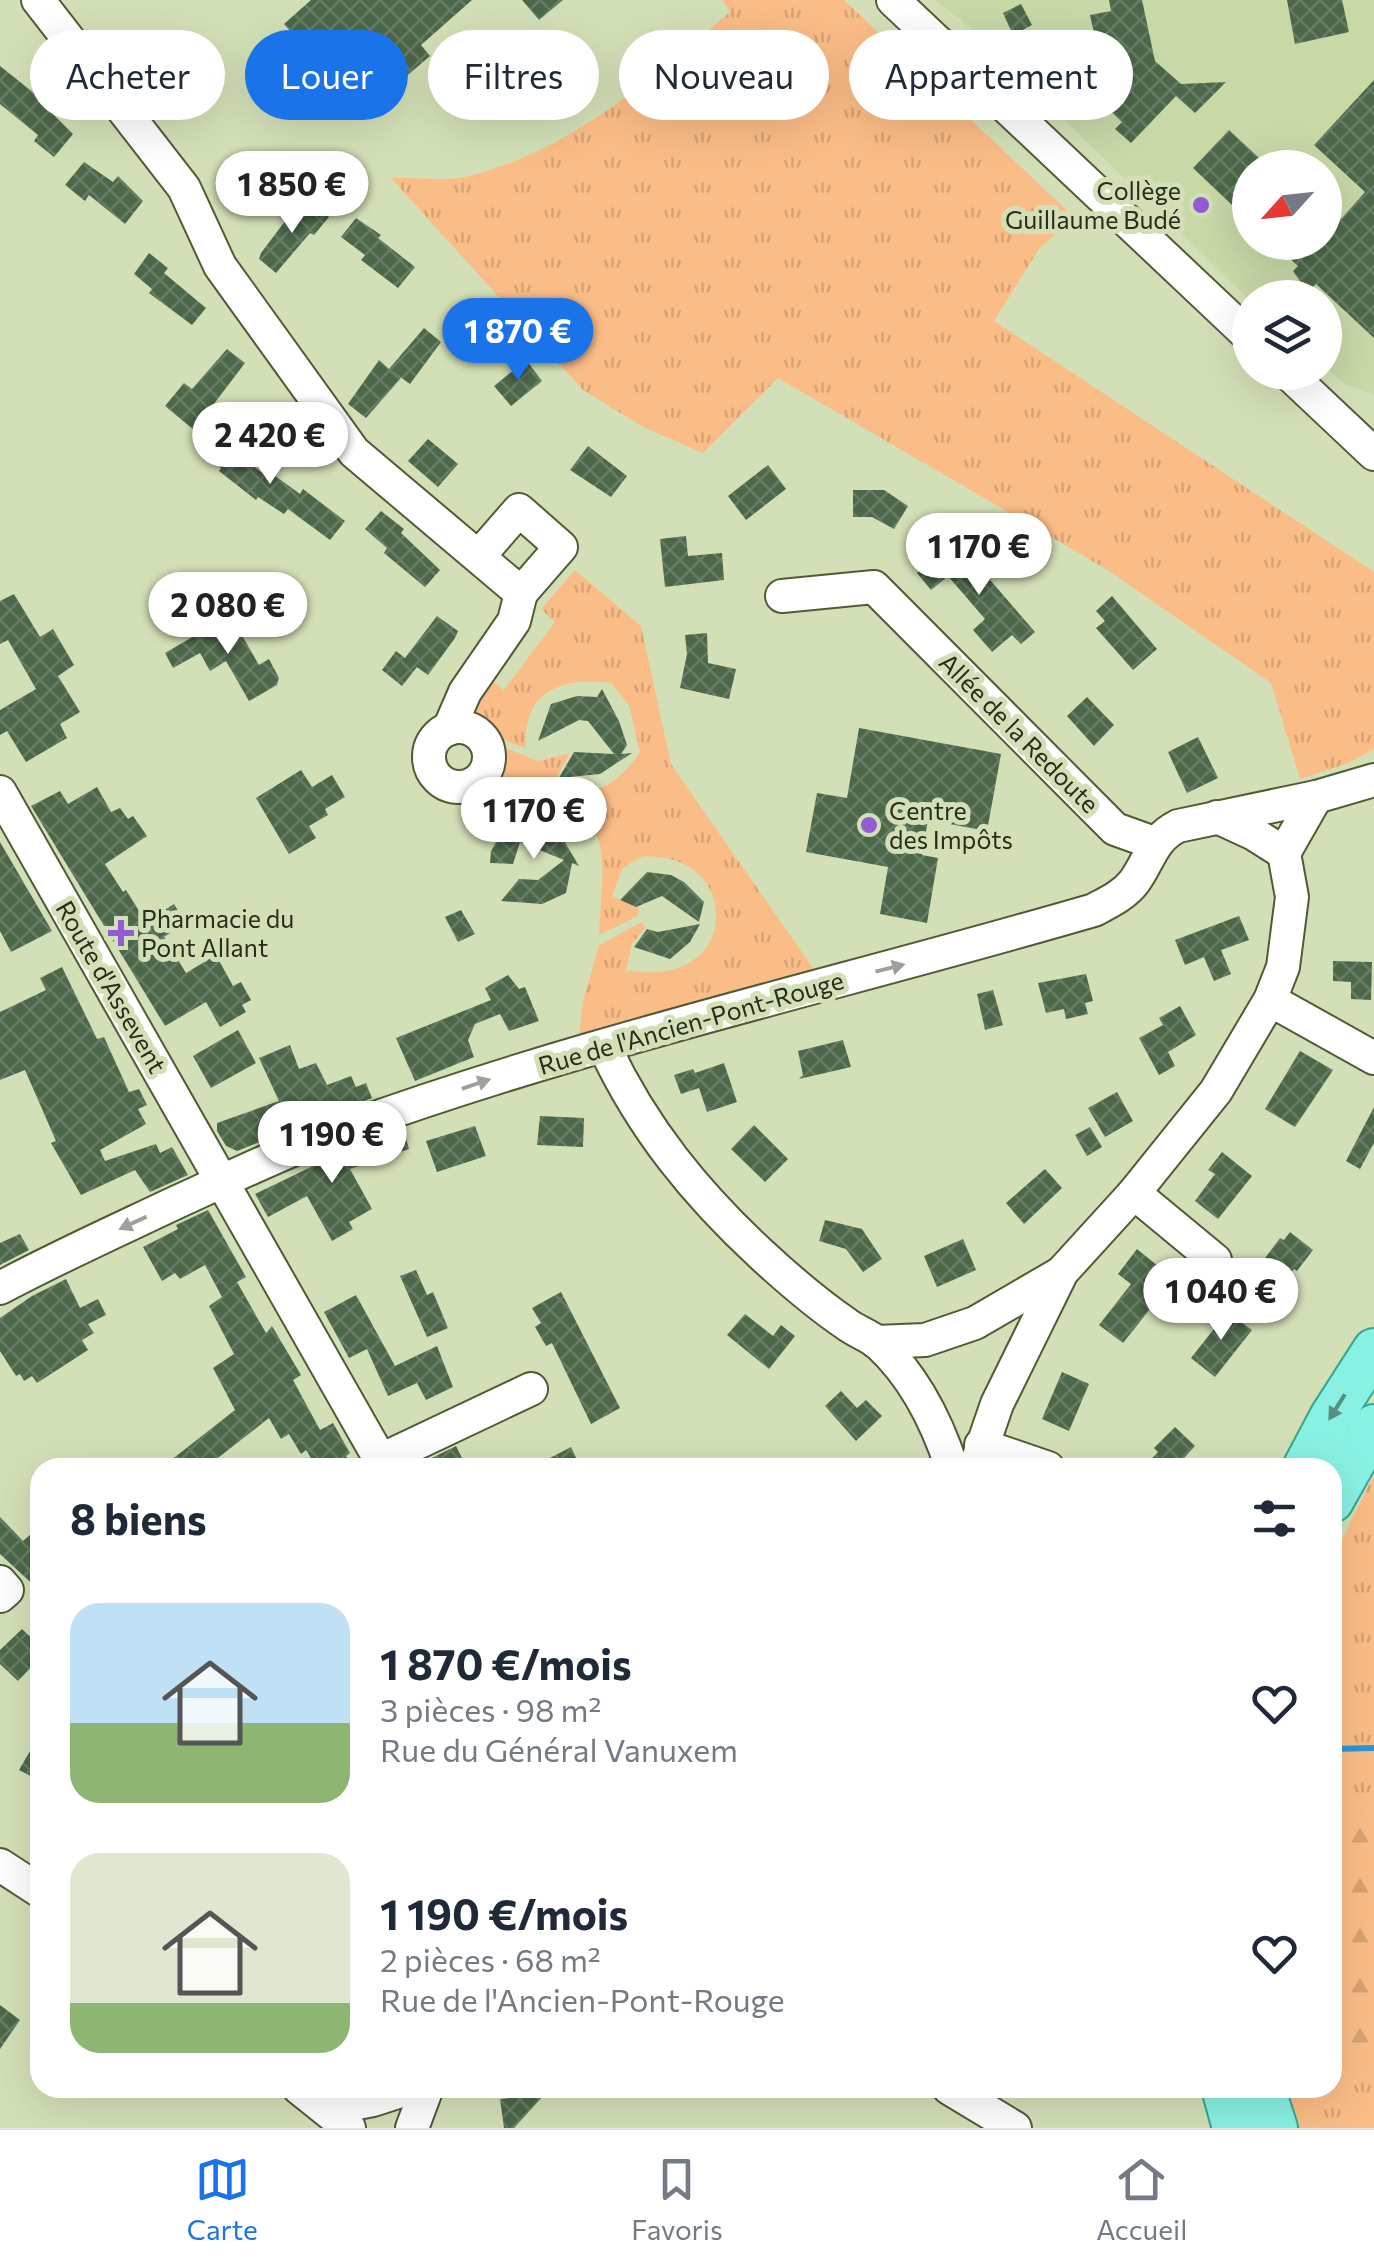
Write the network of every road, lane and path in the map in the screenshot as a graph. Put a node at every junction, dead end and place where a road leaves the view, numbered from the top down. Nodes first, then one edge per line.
1 (38, 0) edge
2 (894, 0) edge
3 (1232, 320) edge
4 (1307, 390) edge
5 (1374, 454) edge
6 (479, 556) junction
7 (521, 593) junction
8 (782, 596) dead end
9 (449, 729) dead end
10 (1374, 780) edge
11 (0, 792) edge
12 (1316, 797) junction
13 (1217, 817) junction
14 (1154, 843) junction
15 (1284, 853) junction
16 (1270, 1000) junction
17 (604, 1048) junction
18 (1374, 1058) edge
19 (222, 1182) junction
20 (1134, 1193) junction
21 (1215, 1260) dead end
22 (1062, 1272) junction
23 (0, 1288) edge
24 (876, 1342) junction
25 (1374, 1350) edge
26 (531, 1389) dead end
27 (1374, 1426) edge
28 (978, 1456) edge
29 (380, 1458) edge
30 (395, 1458) edge
31 (948, 1458) edge
32 (1309, 1458) edge
33 (1342, 1483) edge
34 (0, 1582) edge
35 (0, 1596) edge
36 (0, 1865) edge
37 (30, 1884) edge
38 (312, 2098) edge
39 (379, 2098) edge
40 (424, 2098) edge
41 (966, 2098) edge
42 (1232, 2106) edge
43 (338, 2119) edge
44 (412, 2128) edge
45 (1014, 2128) edge
46 (1276, 2128) edge

1 - 6 street
2 - 3 street
4 - 5 street
6 - 7 street
6 - 7 street
7 - 9 street
8 - 14 street, Allée de la Redoute
10 - 12 street
11 - 19 street, Route d'Assevent
12 - 13 street
12 - 15 street
13 - 14 street
13 - 15 street
17 -> 14 street, Rue de l'Ancien-Pont-Rouge
15 - 16 street
16 - 18 street
16 - 20 street
19 -> 17 street, Rue de l'Ancien-Pont-Rouge
17 - 24 street
19 -> 23 street, Rue de l'Ancien-Pont-Rouge
19 - 29 street, Route d'Assevent
20 - 21 street
20 - 22 street
22 - 24 street
22 - 28 street
24 - 31 street
25 -> 32 main road
26 - 30 street
27 - 33 main road
34 - 35 street
36 - 37 street
38 - 43 street
39 - 43 street
40 - 44 street
41 - 45 street
42 - 46 main road

